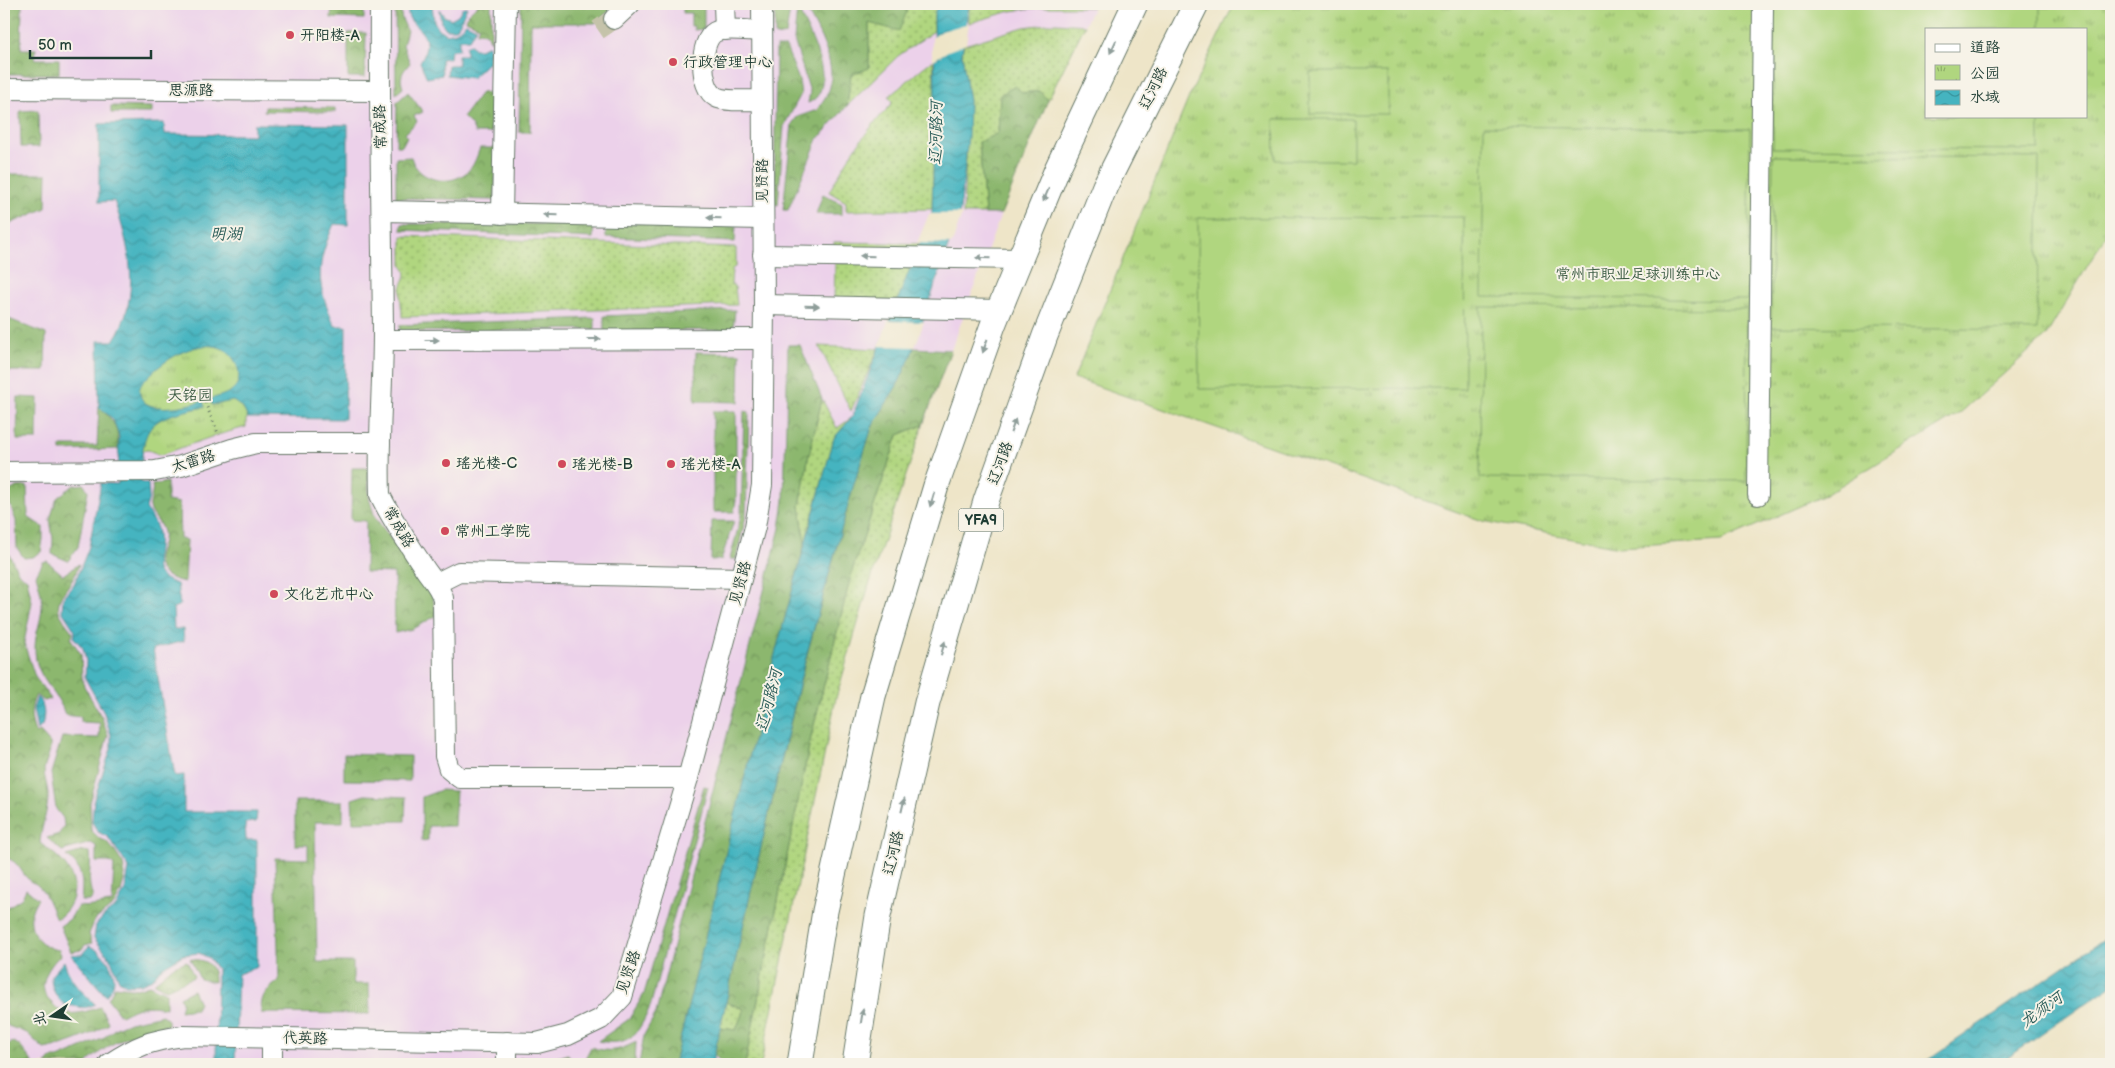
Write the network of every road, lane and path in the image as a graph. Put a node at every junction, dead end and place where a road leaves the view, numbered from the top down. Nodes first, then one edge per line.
1 (380, 4) edge
2 (506, 4) edge
3 (630, 4) edge
4 (724, 4) edge
5 (762, 4) edge
6 (1135, 4) edge
7 (1196, 4) edge
8 (1763, 4) edge
9 (614, 19) tunnel mouth
10 (724, 30) junction
11 (762, 31) junction
12 (4, 89) edge
13 (379, 91) junction
14 (762, 100) junction
15 (382, 211) junction
16 (502, 214) junction
17 (762, 219) junction
18 (763, 254) junction
19 (1020, 259) junction
20 (764, 305) junction
21 (999, 310) junction
22 (763, 339) junction
23 (383, 340) junction
24 (200, 389) dead end
25 (380, 443) junction
26 (225, 451) junction
27 (4, 472) edge
28 (1758, 495) dead end
29 (741, 578) junction
30 (437, 583) junction
31 (688, 778) junction
32 (272, 1038) junction
33 (507, 1042) junction
34 (109, 1064) edge
35 (272, 1064) edge
36 (506, 1064) edge
37 (800, 1064) edge
38 (855, 1064) edge

1 - 13 street, 常成路
2 - 16 street
3 - 9 street
4 - 10 street
5 - 11 street, 见贤路
6 -> 19 main road
38 -> 7 main road, 辽河路 / YFA9
8 - 28 street
10 - 11 street
10 - 14 street
11 - 14 street, 见贤路
12 - 13 street, 思源路
13 - 15 street, 常成路
14 - 17 street, 见贤路
15 - 16 street
15 - 23 street, 常成路
17 -> 16 street
17 - 18 street, 见贤路
19 -> 18 street
18 - 20 street, 见贤路
19 - 21 main road
20 -> 21 street
20 - 22 street, 见贤路
21 -> 37 main road
23 -> 22 street
22 - 29 street, 见贤路
23 - 25 street, 常成路
24 - 26 path
25 - 26 street, 太雷路
25 - 30 street, 常成路
26 - 27 street, 太雷路
29 - 30 street
29 - 31 street, 见贤路
30 - 31 street, 常成路
31 - 33 street, 见贤路
32 - 33 street, 代英路
32 - 34 street, 代英路
32 - 35 street
33 - 36 street

